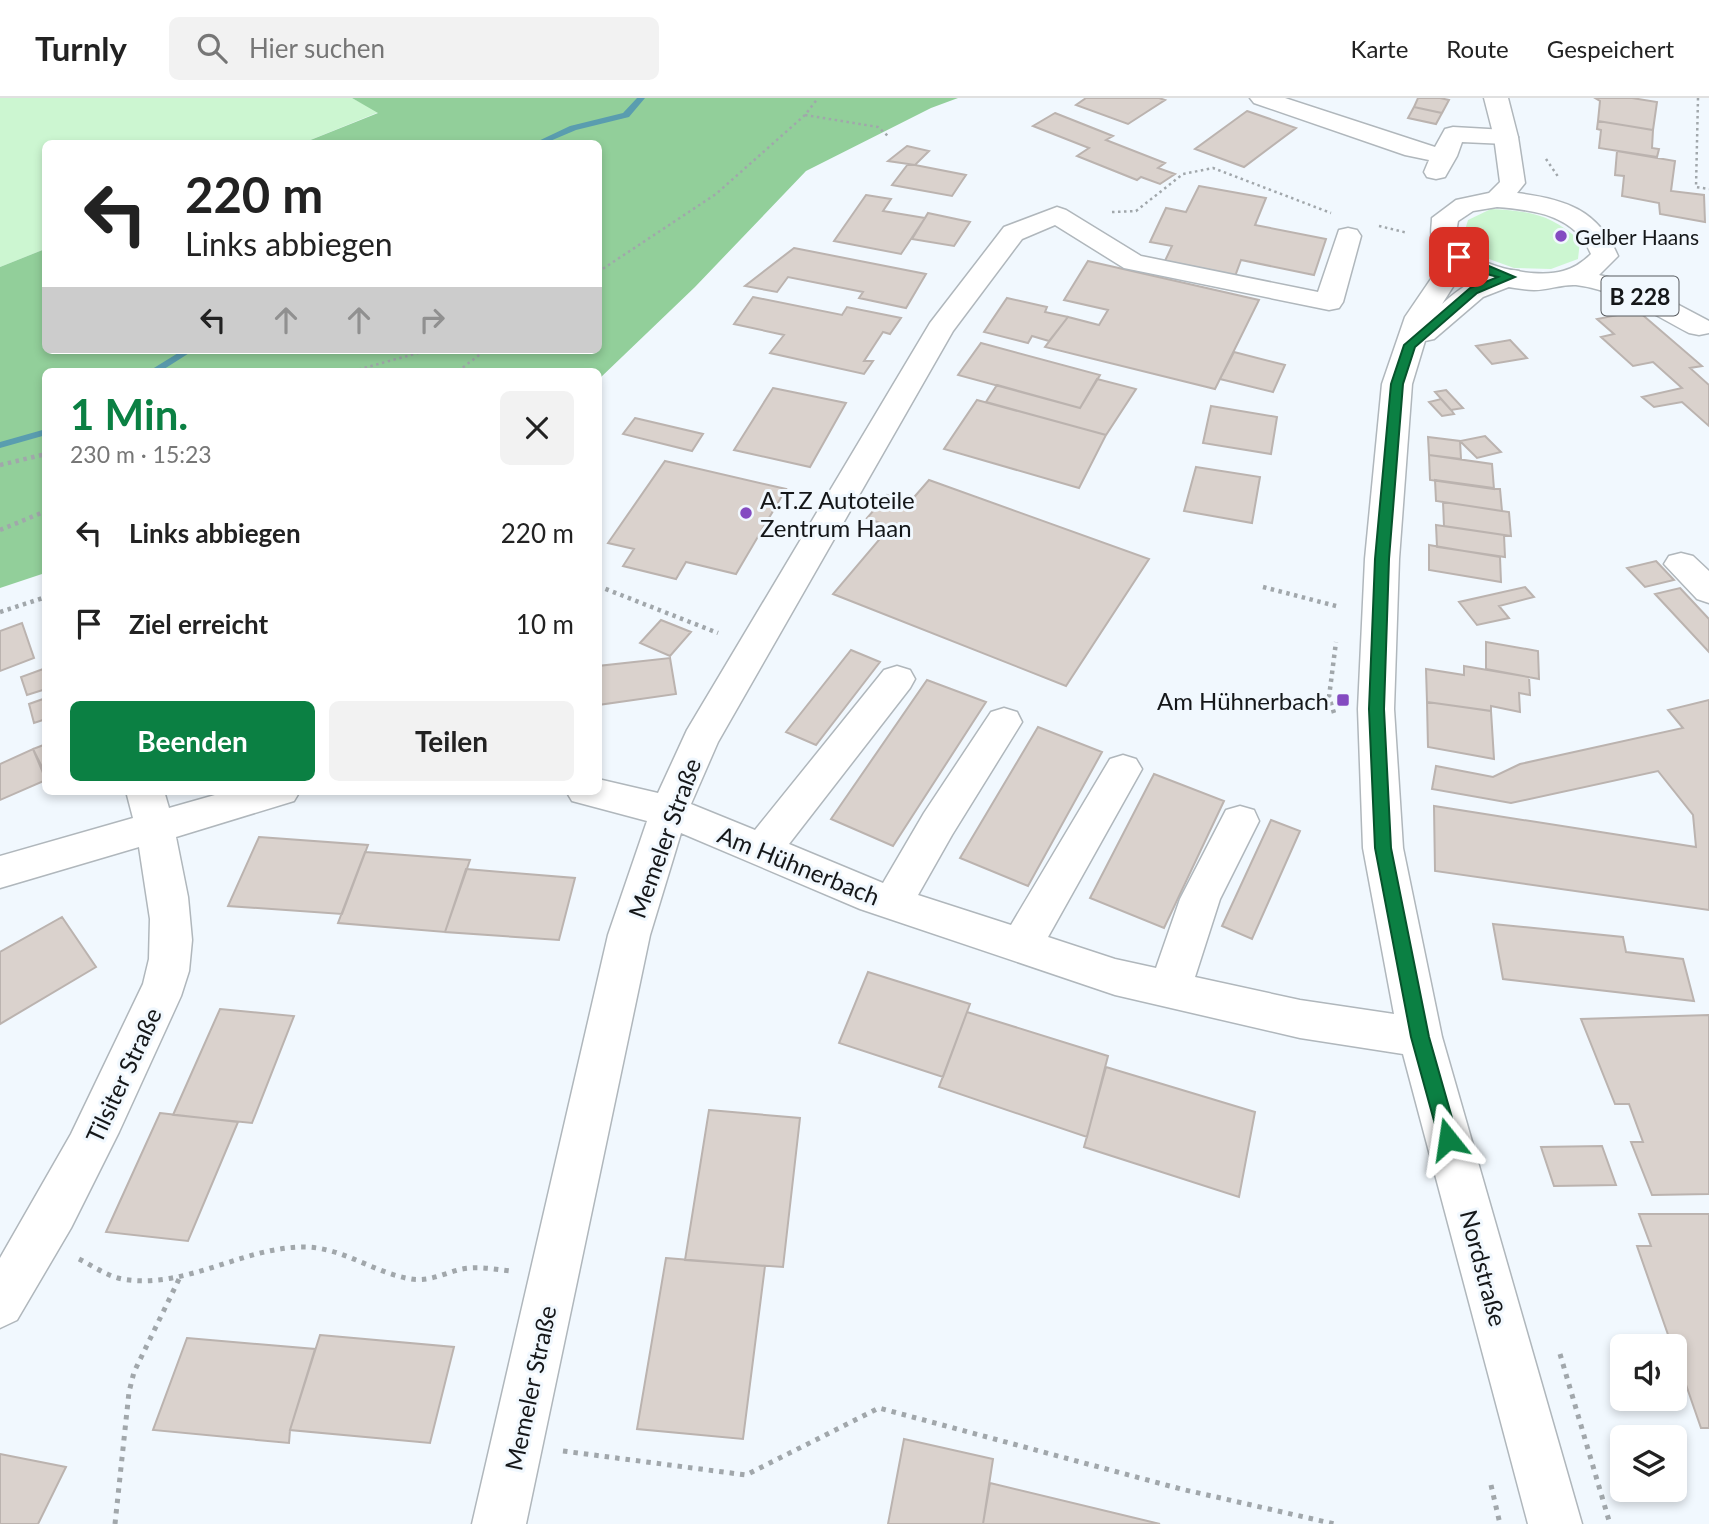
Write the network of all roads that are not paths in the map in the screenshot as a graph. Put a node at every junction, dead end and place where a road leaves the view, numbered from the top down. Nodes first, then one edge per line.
1 (1262, 98) edge
2 (1496, 98) edge
3 (1506, 136) junction
4 (1497, 199) junction
5 (1562, 211) junction
6 (1359, 230) road end
7 (1605, 256) junction
8 (1459, 257) junction
9 (1509, 277) junction
10 (1576, 277) junction
11 (1704, 331) edge
12 (1409, 345) junction
13 (1681, 564) dead end
14 (1709, 591) edge
15 (897, 679) dead end
16 (1004, 722) dead end
17 (1123, 769) dead end
18 (252, 795) edge
19 (602, 795) edge
20 (150, 809) edge
21 (669, 811) junction
22 (1240, 821) dead end
23 (763, 850) junction
24 (0, 872) edge
25 (893, 903) junction
26 (1021, 946) junction
27 (1170, 989) junction
28 (1420, 1037) junction
29 (0, 1303) edge
30 (499, 1524) edge
31 (1555, 1524) edge

1 - 3 street
2 - 3 street, B 228
3 - 4 street, B 228
3 - 5 street, B 228
4 - 5 street, B 228
4 - 8 street, B 228
5 - 7 street, B 228
6 - 21 street, Memeler Straße
7 - 10 street, B 228
7 - 11 street, B 228
8 - 9 street, B 228
8 - 12 street, Nordstraße
9 - 10 street, B 228
9 - 12 street
10 - 11 street, B 228
12 - 28 street, Nordstraße
13 - 14 street
15 - 23 street
16 - 25 street
17 - 26 street
18 - 20 street
19 - 21 street, Am Hühnerbach
20 - 24 street
20 - 29 street, Tilsiter Straße
21 - 23 street, Am Hühnerbach
21 - 30 street, Memeler Straße
22 - 27 street
23 - 25 street, Am Hühnerbach
25 - 26 street, Am Hühnerbach
26 - 27 street, Am Hühnerbach
27 - 28 street, Am Hühnerbach
28 - 31 street, Nordstraße

